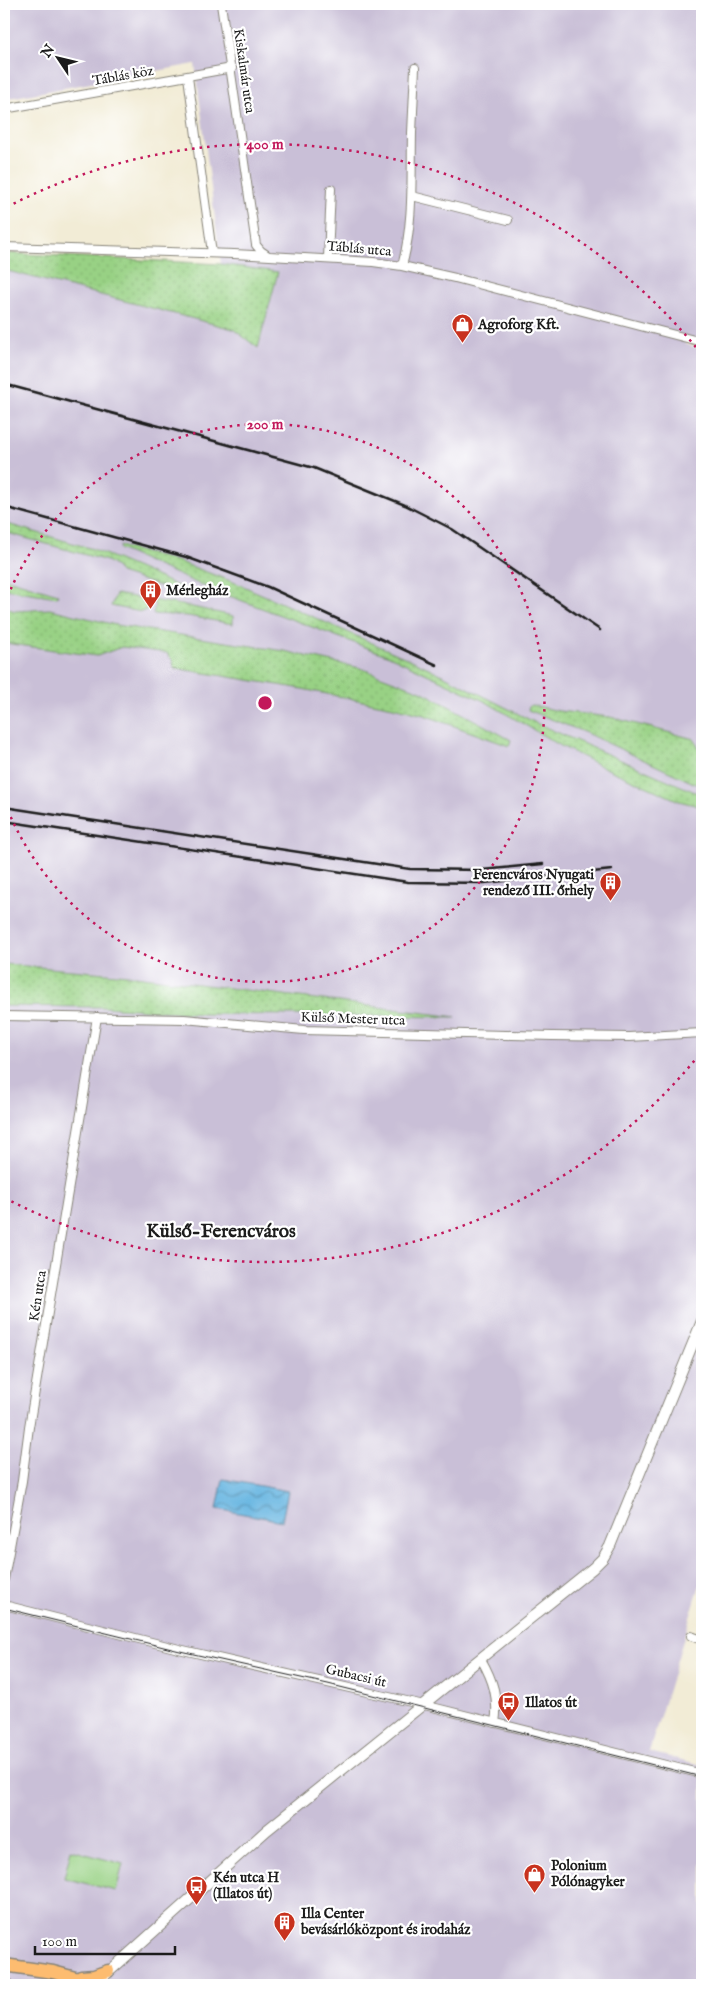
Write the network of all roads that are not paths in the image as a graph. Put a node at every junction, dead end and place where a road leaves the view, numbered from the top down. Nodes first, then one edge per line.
1 (222, 4) edge
2 (232, 68) junction
3 (415, 68) dead end
4 (188, 77) junction
5 (4, 109) edge
6 (332, 189) dead end
7 (412, 196) junction
8 (508, 220) dead end
9 (4, 247) edge
10 (212, 253) junction
11 (267, 255) junction
12 (328, 258) junction
13 (402, 266) junction
14 (702, 342) edge
15 (4, 1016) edge
16 (97, 1016) junction
17 (702, 1033) edge
18 (702, 1321) edge
19 (4, 1579) edge
20 (4, 1605) edge
21 (691, 1636) dead end
22 (702, 1640) edge
23 (481, 1659) junction
24 (424, 1705) junction
25 (495, 1722) junction
26 (702, 1774) edge
27 (4, 1965) edge
28 (108, 1971) junction
29 (73, 1978) junction
30 (100, 1985) edge

1 - 2 street, Kiskalmár utca
2 - 4 street, Táblás köz
2 - 11 street, Kiskalmár utca
3 - 7 street
4 - 5 street, Táblás köz
4 - 10 street
6 - 12 street
7 - 8 street
7 - 13 street
9 - 10 street, Táblás utca
10 - 11 street, Táblás utca
11 - 12 street, Táblás utca
12 - 13 street, Táblás utca
13 - 14 street, Táblás utca
15 - 16 street, Külső Mester utca
16 - 17 street, Külső Mester utca
16 - 19 street, Kén utca
18 - 23 street
20 - 24 street, Gubacsi út
21 - 22 street
23 - 24 street
23 - 25 street
24 - 25 street, Gubacsi út
24 - 28 street
25 - 26 street, Gubacsi út
27 - 29 main road
28 - 29 main road
28 - 30 street
29 - 30 main road

